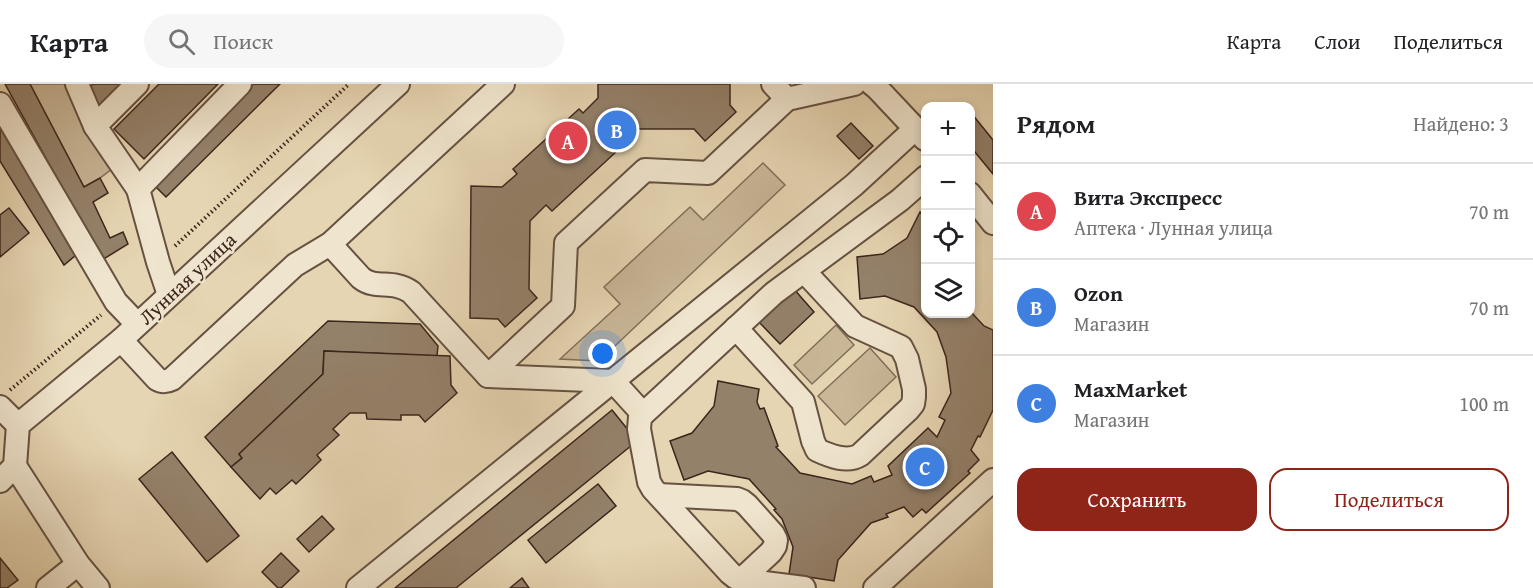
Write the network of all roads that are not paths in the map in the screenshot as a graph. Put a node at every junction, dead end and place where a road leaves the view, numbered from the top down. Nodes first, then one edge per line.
1 (76, 84) edge
2 (137, 84) edge
3 (240, 84) edge
4 (398, 84) edge
5 (503, 84) edge
6 (854, 84) edge
7 (872, 84) edge
8 (780, 92) edge
9 (0, 104) edge
10 (95, 126) junction
11 (920, 134) edge
12 (921, 181) edge
13 (138, 189) junction
14 (975, 200) edge
15 (993, 223) edge
16 (330, 244) junction
17 (804, 271) junction
18 (169, 295) junction
19 (137, 324) junction
20 (736, 328) junction
21 (121, 340) junction
22 (488, 376) junction
23 (613, 381) junction
24 (0, 407) edge
25 (643, 414) junction
26 (9, 422) edge
27 (8, 474) edge
28 (993, 480) edge
29 (659, 495) junction
30 (78, 564) junction
31 (741, 580) junction
32 (48, 588) edge
33 (98, 588) edge
34 (358, 588) edge
35 (804, 588) edge
36 (875, 588) edge

1 - 10 street
2 - 10 street
3 - 13 street
4 - 18 street, Лунная улица
5 - 16 street
6 - 8 street
7 - 11 street
8 - 22 street
9 - 19 street
10 - 13 street
11 - 23 street
12 - 17 street
13 - 18 street
14 - 15 street
16 - 21 street
16 - 22 street
17 - 20 street
17 - 20 street
18 - 19 street, Лунная улица
19 - 21 street, Лунная улица
20 - 25 street
21 - 26 street, Лунная улица
22 - 23 street
23 - 25 street
23 - 34 street
24 - 26 street
25 - 29 street
26 - 27 street
27 - 30 street
28 - 36 street
29 - 31 street
29 - 31 street
30 - 32 street
30 - 33 street
31 - 35 street

